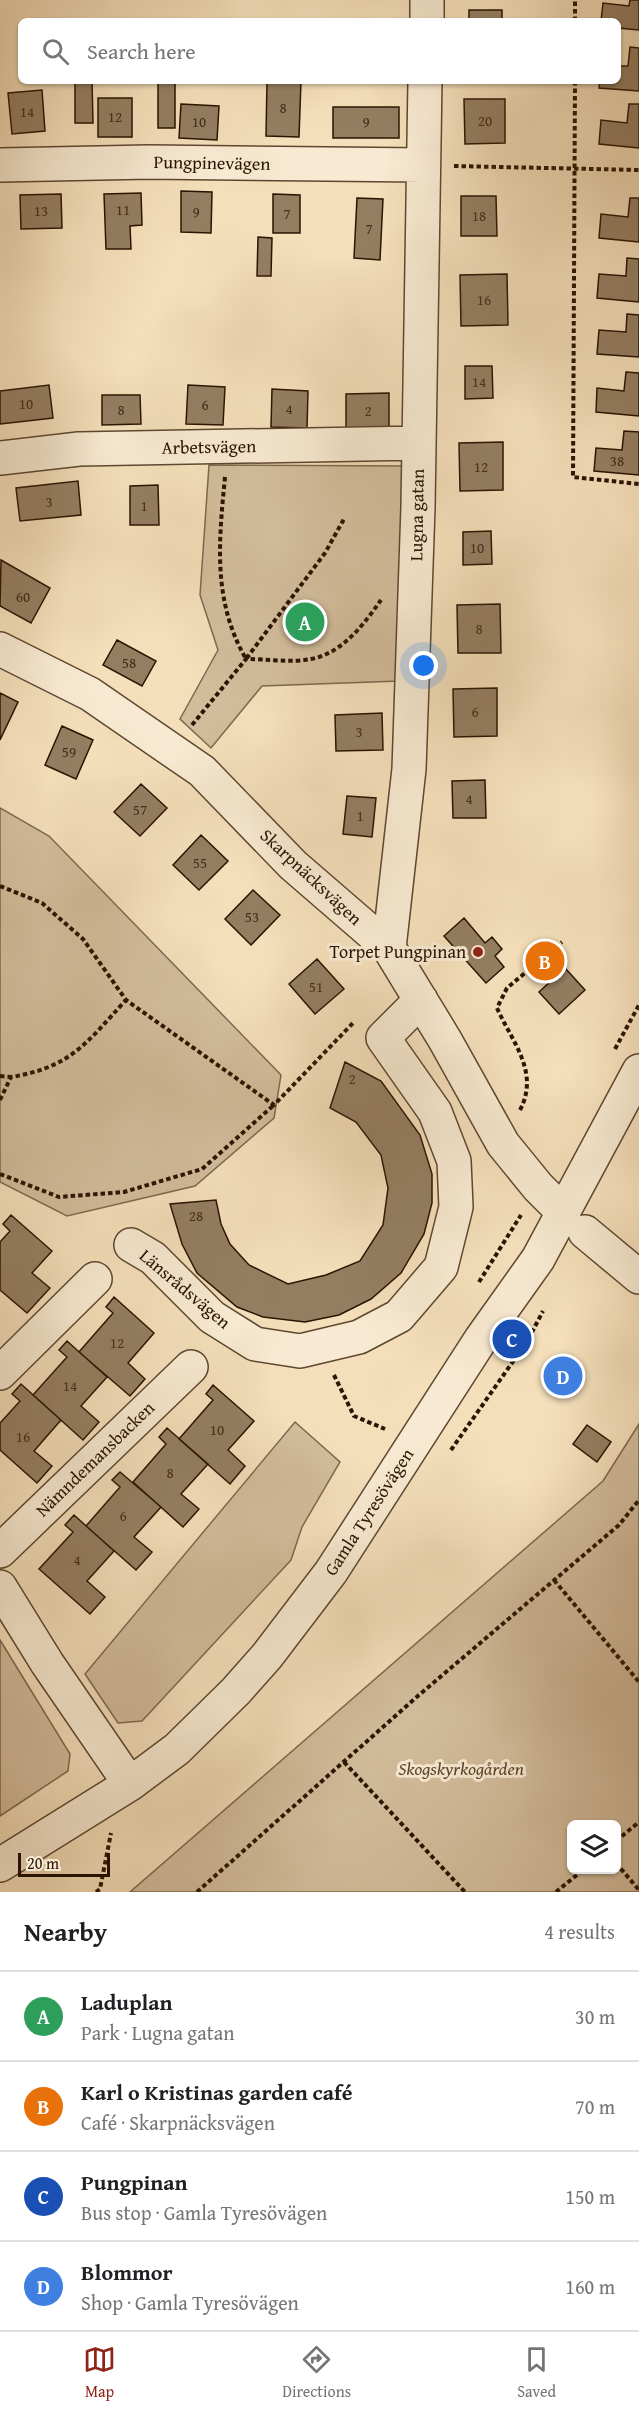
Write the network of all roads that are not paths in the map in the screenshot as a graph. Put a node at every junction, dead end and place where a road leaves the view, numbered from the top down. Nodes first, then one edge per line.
1 (427, 0) edge
2 (427, 18) edge
3 (425, 84) edge
4 (0, 165) edge
5 (423, 165) junction
6 (418, 443) junction
7 (0, 458) edge
8 (0, 649) edge
9 (389, 948) junction
10 (421, 1000) junction
11 (639, 1071) edge
12 (575, 1222) junction
13 (131, 1245) dead end
14 (639, 1277) edge
15 (95, 1279) dead end
16 (190, 1367) dead end
17 (0, 1373) edge
18 (0, 1551) edge
19 (0, 1587) edge
20 (130, 1784) junction
21 (0, 1865) edge

1 - 2 street
3 - 5 street, Lugna gatan
4 - 5 street, Pungpinevägen
5 - 6 street, Lugna gatan
6 - 7 street, Arbetsvägen
6 - 9 street, Lugna gatan
8 - 9 street, Skarpnäcksvägen
9 - 10 street, Skarpnäcksvägen
10 - 12 street, Skarpnäcksvägen
10 - 13 street, Länsrådsvägen
11 - 12 street, Gamla Tyresövägen
12 - 14 street, Skarpnäcksvägen
12 - 20 street, Gamla Tyresövägen
15 - 17 street
16 - 18 street, Nämndemansbacken
19 - 20 street
20 - 21 street, Gamla Tyresövägen

